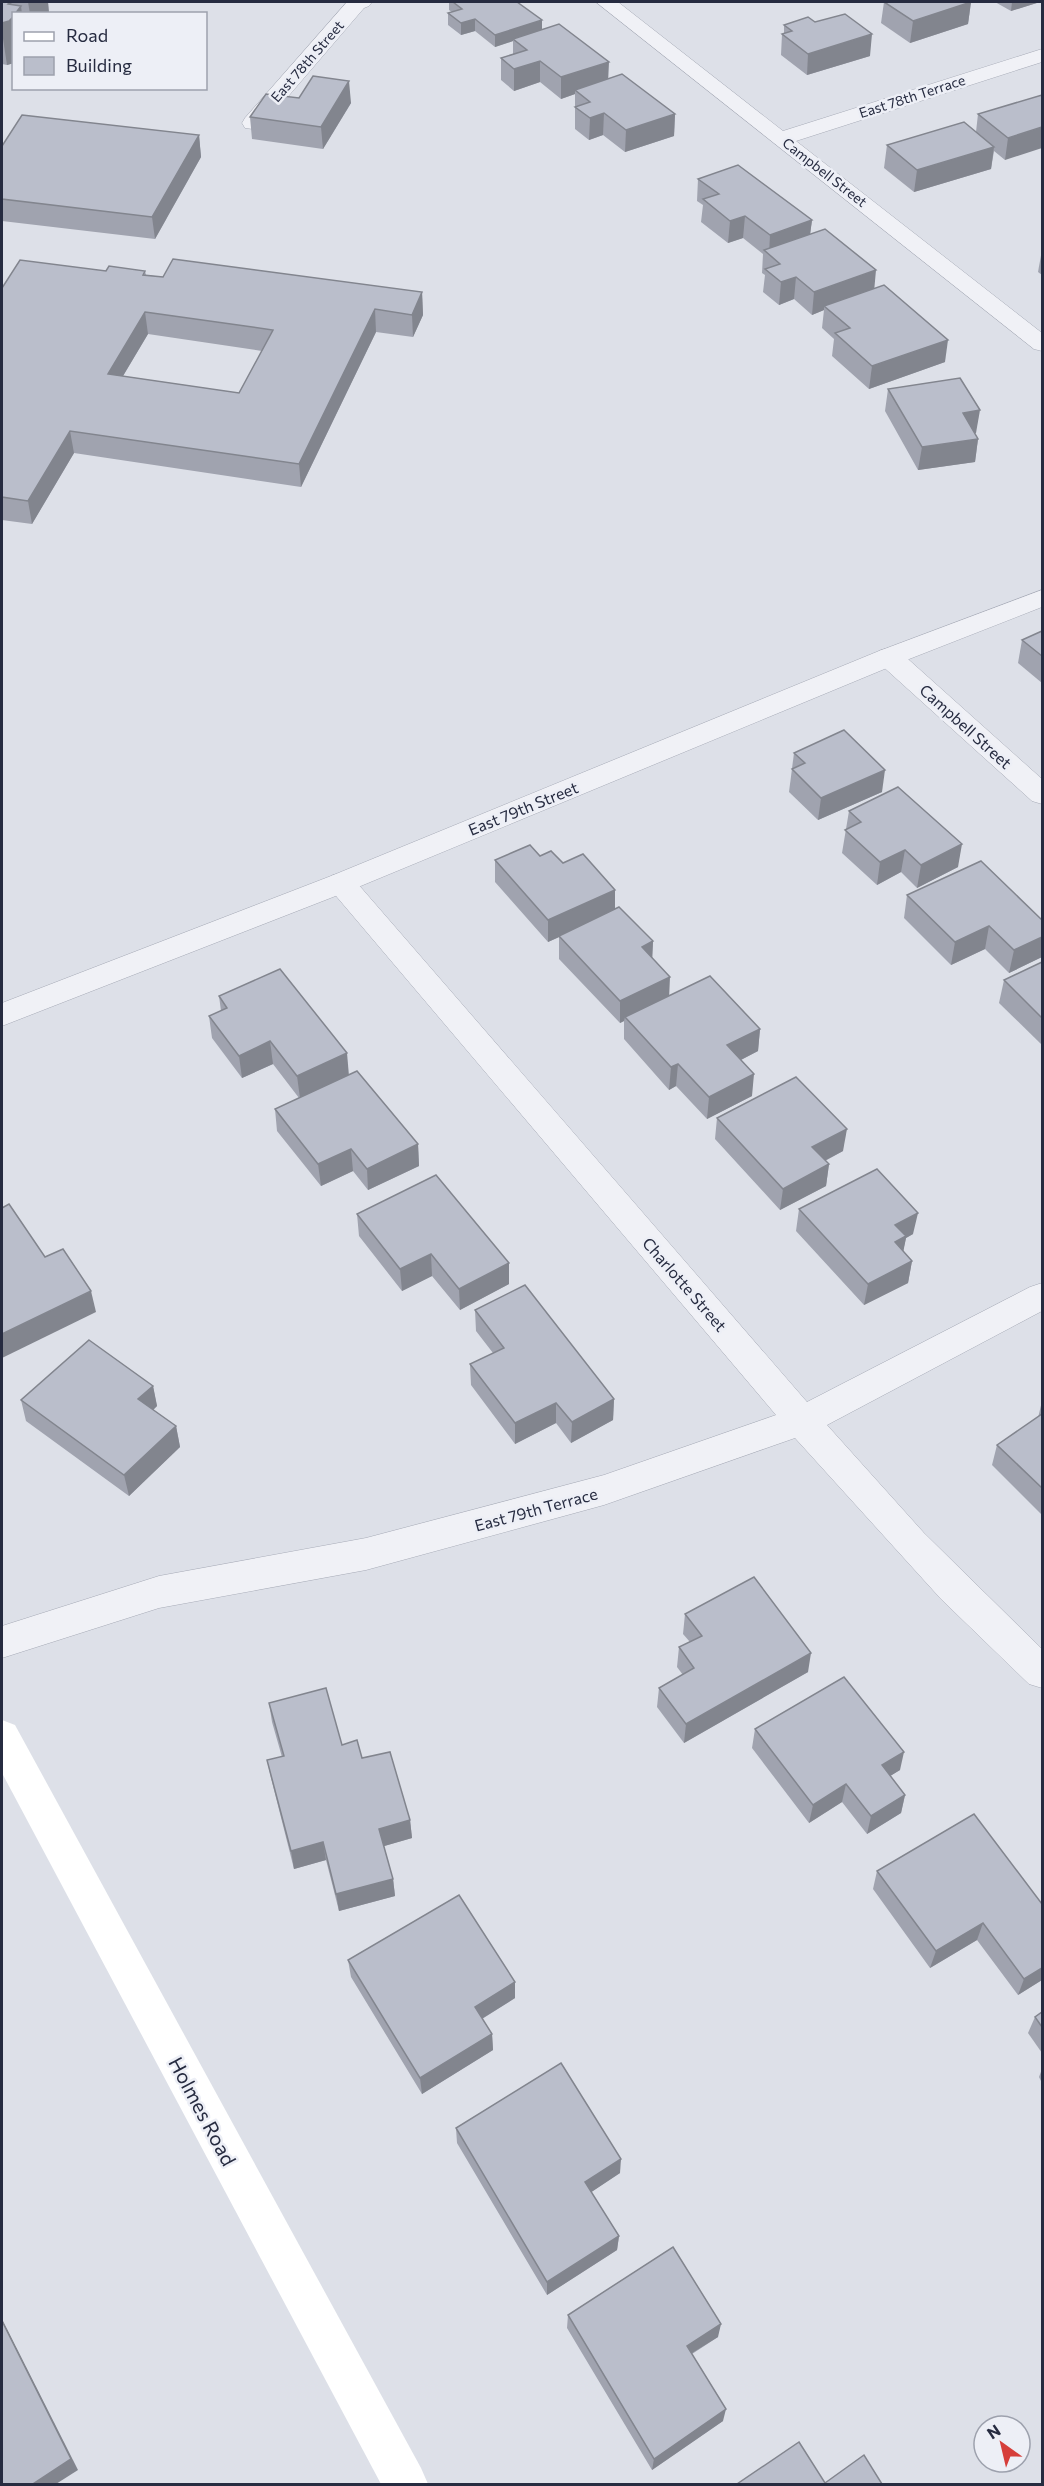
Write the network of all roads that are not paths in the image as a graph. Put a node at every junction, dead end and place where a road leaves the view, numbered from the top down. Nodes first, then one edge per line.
1 (358, 2) edge
2 (606, 2) edge
3 (1042, 55) edge
4 (253, 123) edge
5 (782, 138) junction
6 (1042, 344) edge
7 (1042, 598) edge
8 (889, 657) junction
9 (1042, 794) edge
10 (341, 883) junction
11 (2, 1015) edge
12 (1042, 1296) edge
13 (802, 1421) junction
14 (2, 1642) edge
15 (1042, 1672) edge
16 (2, 1737) edge
17 (405, 2484) edge

1 - 4 street, East 78th Street
2 - 5 street, Campbell Street
3 - 5 street, East 78th Terrace
5 - 6 street, Campbell Street
7 - 8 street, East 79th Street
8 - 9 street, Campbell Street
8 - 10 street, East 79th Street
10 - 11 street, East 79th Street
10 - 13 street, Charlotte Street
12 - 13 street, East 79th Terrace
13 - 14 street, East 79th Terrace
13 - 15 street, Charlotte Street
16 - 17 main road, Holmes Road

